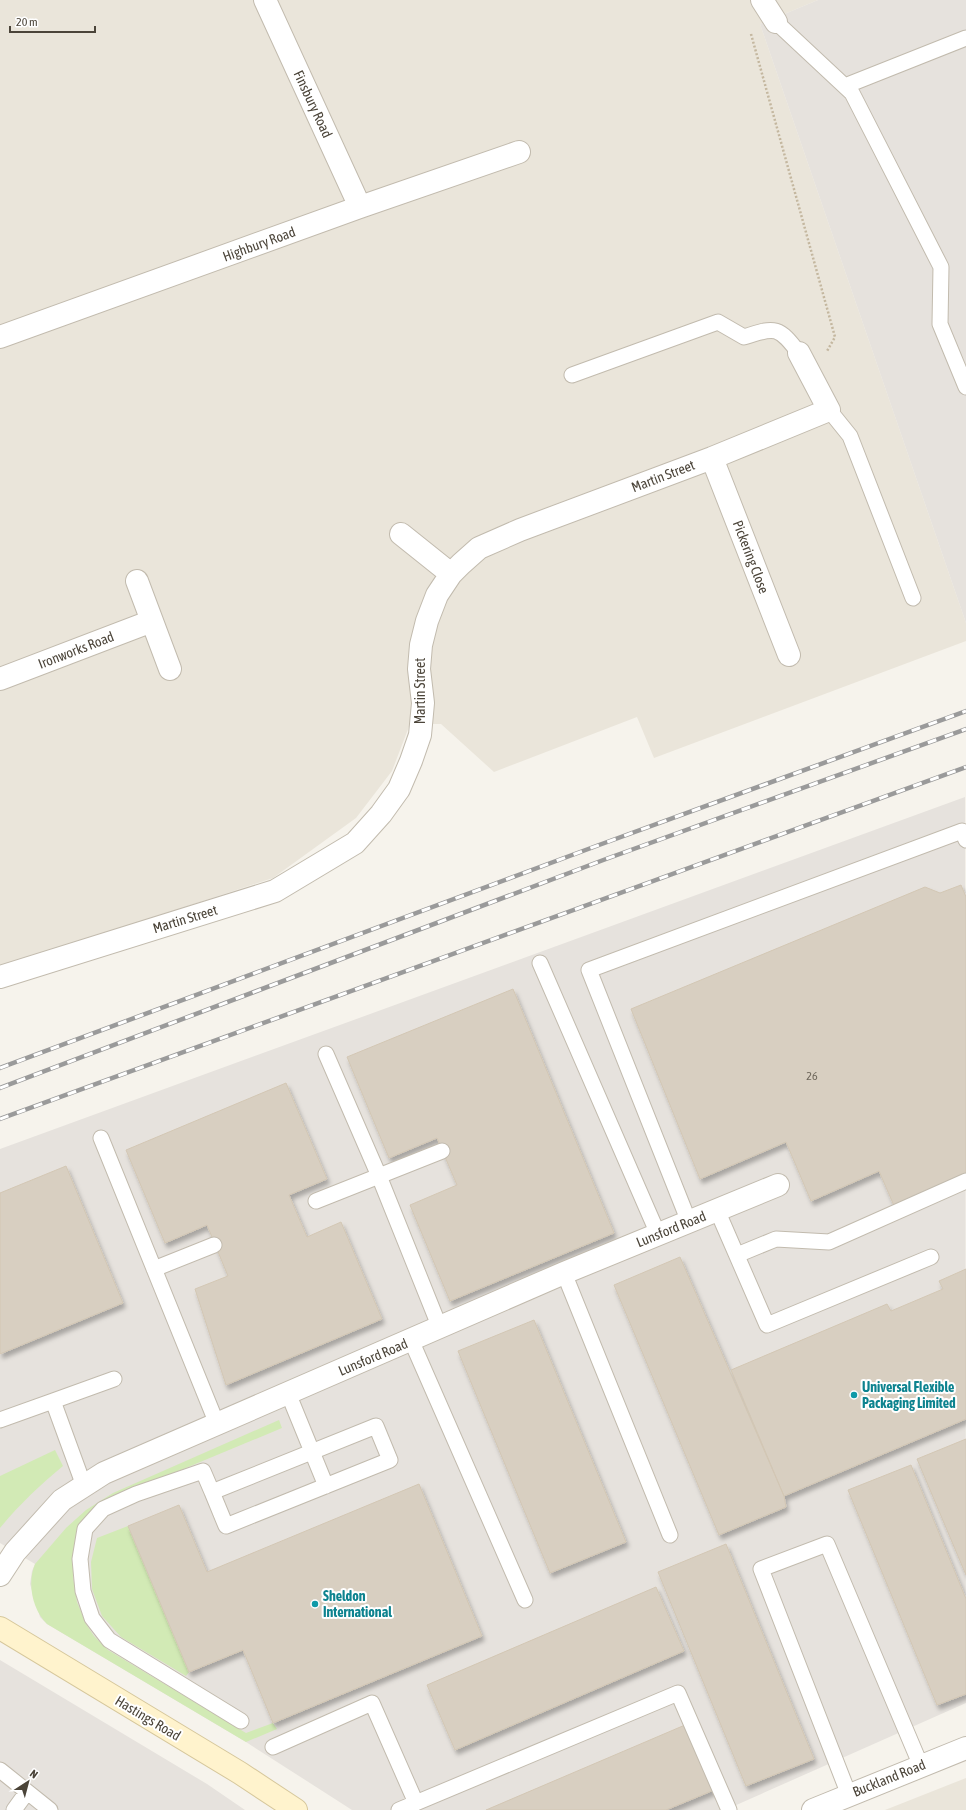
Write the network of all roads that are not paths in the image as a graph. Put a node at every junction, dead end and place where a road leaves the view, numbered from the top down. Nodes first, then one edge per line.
1 (265, 0) edge
2 (762, 0) edge
3 (776, 22) joint
4 (966, 38) edge
5 (845, 86) junction
6 (519, 152) dead end
7 (360, 207) junction
8 (0, 337) edge
9 (799, 354) joint
10 (572, 375) dead end
11 (966, 387) edge
12 (829, 410) junction
13 (712, 458) junction
14 (401, 534) dead end
15 (451, 574) junction
16 (137, 581) dead end
17 (913, 598) dead end
18 (152, 621) junction
19 (789, 656) dead end
20 (170, 669) dead end
21 (0, 679) edge
22 (966, 840) edge
23 (540, 963) dead end
24 (0, 977) edge
25 (326, 1054) dead end
26 (101, 1138) dead end
27 (442, 1151) dead end
28 (378, 1176) junction
29 (966, 1181) edge
30 (778, 1185) dead end
31 (316, 1201) dead end
32 (717, 1210) junction
33 (689, 1222) junction
34 (658, 1234) junction
35 (214, 1246) dead end
36 (737, 1255) junction
37 (931, 1257) dead end
38 (154, 1269) junction
39 (564, 1273) junction
40 (440, 1328) junction
41 (411, 1340) junction
42 (114, 1379) dead end
43 (288, 1393) junction
44 (53, 1401) junction
45 (0, 1420) edge
46 (217, 1424) junction
47 (311, 1452) junction
48 (84, 1486) junction
49 (326, 1486) junction
50 (212, 1492) junction
51 (670, 1535) dead end
52 (0, 1575) edge
53 (525, 1600) dead end
54 (0, 1628) edge
55 (241, 1721) dead end
56 (273, 1747) dead end
57 (966, 1748) edge
58 (921, 1766) junction
59 (0, 1770) edge
60 (27, 1792) junction
61 (849, 1795) junction
62 (416, 1803) junction
63 (14, 1810) edge
64 (50, 1810) edge
65 (296, 1810) edge
66 (399, 1810) edge
67 (729, 1810) edge
68 (813, 1810) edge

1 - 7 street, Finsbury Road
2 - 3 street
3 - 5 lane
4 - 5 lane
5 - 11 lane
6 - 7 street, Highbury Road
7 - 8 street, Highbury Road
9 - 10 lane
9 - 12 street
12 - 13 street, Martin Street
12 - 17 lane
13 - 15 street, Martin Street
13 - 19 street, Pickering Close
14 - 15 street
15 - 24 street, Martin Street
16 - 18 street
18 - 20 street
18 - 21 street, Ironworks Road
22 - 33 lane
23 - 34 lane
25 - 28 lane
26 - 38 lane
27 - 28 lane
28 - 31 lane
28 - 40 lane
29 - 36 lane
30 - 32 street, Lunsford Road
32 - 33 street, Lunsford Road
32 - 36 lane
33 - 34 street, Lunsford Road
34 - 39 street, Lunsford Road
35 - 38 lane
36 - 37 lane
38 - 46 lane
39 - 40 street, Lunsford Road
39 - 51 lane
40 - 41 street, Lunsford Road
41 - 43 street, Lunsford Road
41 - 53 lane
42 - 44 lane
43 - 46 street, Lunsford Road
43 - 47 lane
44 - 45 lane
44 - 48 lane
46 - 48 street, Lunsford Road
47 - 49 lane
47 - 49 lane
47 - 50 lane
48 - 52 street, Lunsford Road
49 - 50 lane
50 - 55 lane
54 - 65 street, Hastings Road
56 - 62 lane
57 - 58 street, Buckland Road
58 - 61 street, Buckland Road
58 - 61 lane
59 - 60 lane
60 - 63 lane
60 - 64 lane
61 - 68 street, Buckland Road
62 - 66 lane
62 - 67 lane

